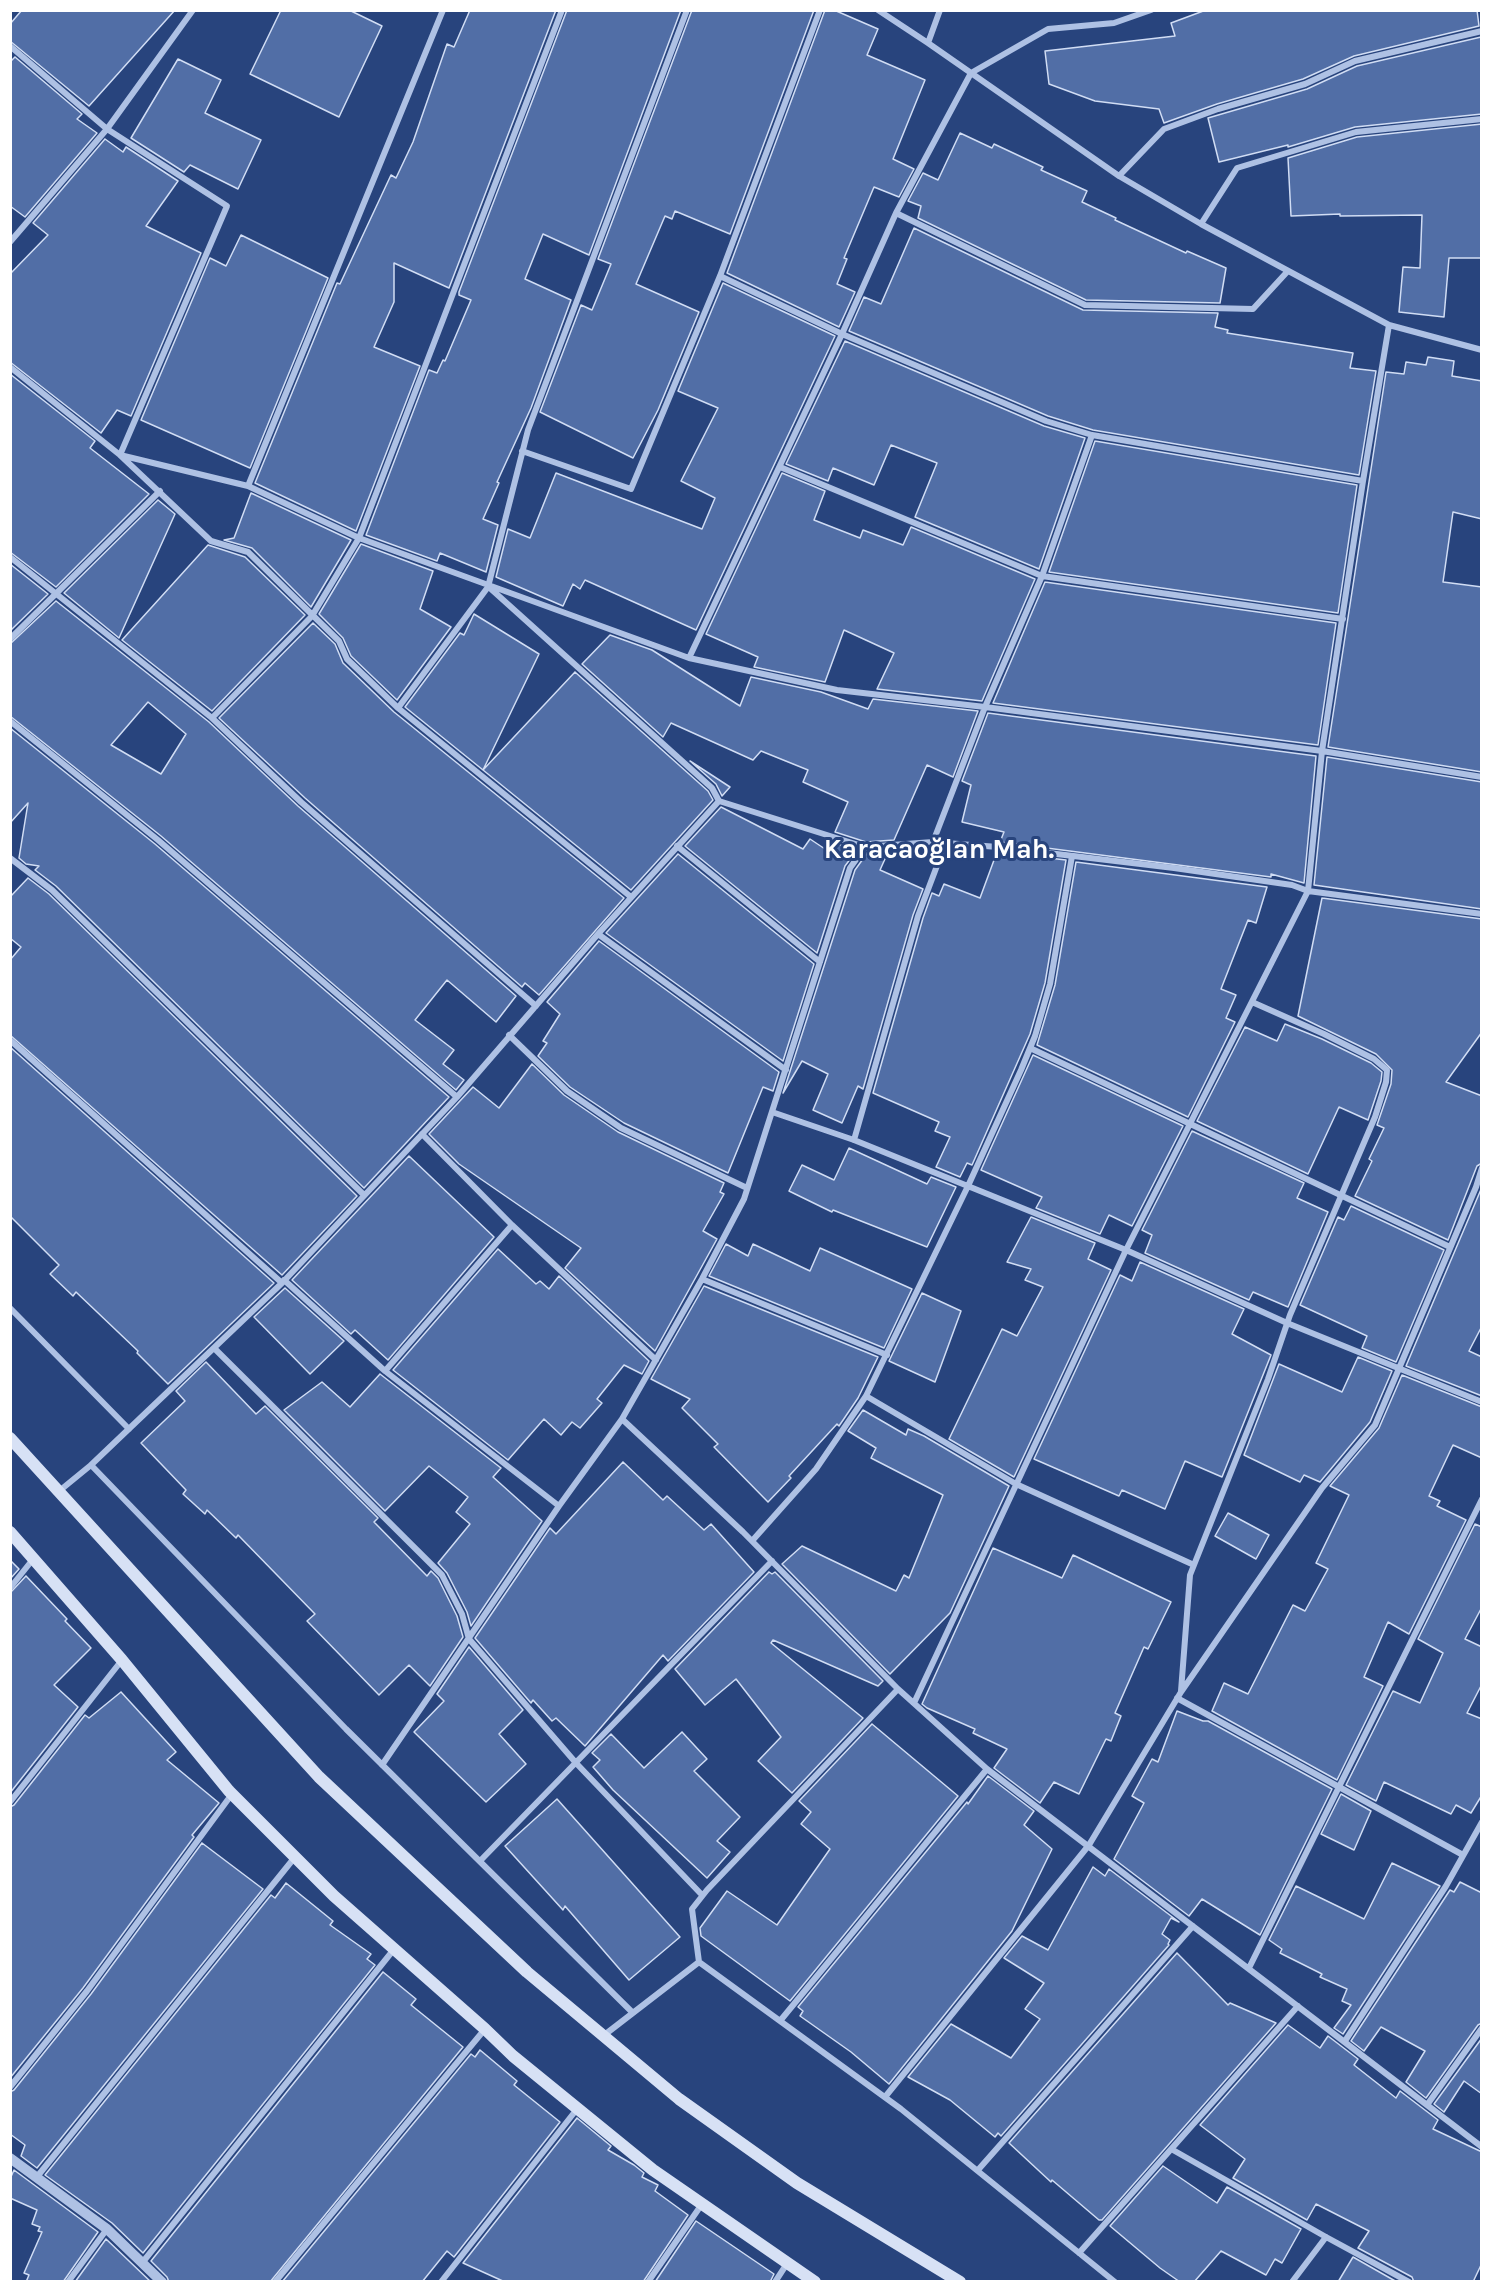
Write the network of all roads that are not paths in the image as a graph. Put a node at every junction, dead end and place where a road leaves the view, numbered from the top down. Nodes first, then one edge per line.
1 (193, 10) edge
2 (443, 10) edge
3 (562, 10) edge
4 (687, 10) edge
5 (820, 10) edge
6 (878, 10) edge
7 (940, 10) edge
8 (1151, 10) edge
9 (1142, 12) edge
10 (1482, 30) edge
11 (928, 43) junction
12 (10, 46) edge
13 (971, 73) junction
14 (1482, 118) edge
15 (107, 129) junction
16 (1119, 176) junction
17 (896, 213) junction
18 (1201, 224) junction
19 (10, 242) edge
20 (1287, 272) junction
21 (720, 276) junction
22 (1389, 326) junction
23 (842, 334) junction
24 (1482, 350) edge
25 (10, 367) edge
26 (1092, 435) junction
27 (522, 451) junction
28 (120, 455) junction
29 (780, 467) junction
30 (1363, 481) junction
31 (248, 486) junction
32 (160, 491) junction
33 (359, 538) junction
34 (10, 557) edge
35 (1042, 576) junction
36 (488, 587) junction
37 (57, 594) junction
38 (312, 616) junction
39 (1343, 619) junction
40 (10, 639) edge
41 (689, 658) junction
42 (985, 706) junction
43 (398, 708) junction
44 (212, 718) junction
45 (10, 721) edge
46 (1322, 751) junction
47 (1482, 777) edge
48 (719, 801) junction
49 (933, 842) junction
50 (946, 842) junction
51 (677, 846) junction
52 (865, 848) junction
53 (1072, 855) junction
54 (10, 858) edge
55 (1308, 891) junction
56 (632, 897) junction
57 (1482, 914) edge
58 (598, 934) junction
59 (820, 962) junction
60 (1252, 1002) junction
61 (536, 1006) junction
62 (509, 1035) junction
63 (10, 1040) edge
64 (1030, 1048) junction
65 (786, 1070) junction
66 (457, 1097) junction
67 (772, 1112) junction
68 (1190, 1124) junction
69 (423, 1134) junction
70 (854, 1140) junction
71 (1482, 1168) edge
72 (968, 1186) junction
73 (747, 1188) junction
74 (364, 1195) junction
75 (1341, 1196) junction
76 (512, 1225) junction
77 (1450, 1247) junction
78 (1126, 1250) junction
79 (702, 1279) junction
80 (283, 1281) junction
81 (10, 1308) edge
82 (1287, 1323) junction
83 (214, 1348) junction
84 (887, 1355) junction
85 (656, 1360) junction
86 (1398, 1368) junction
87 (385, 1371) junction
88 (866, 1396) junction
89 (1482, 1402) edge
90 (622, 1419) junction
91 (129, 1429) junction
92 (10, 1438) edge
93 (91, 1465) junction
94 (1016, 1484) junction
95 (58, 1492) junction
96 (1482, 1498) edge
97 (559, 1506) junction
98 (10, 1532) edge
99 (752, 1541) junction
100 (34, 1558) junction
101 (772, 1561) junction
102 (1194, 1565) junction
103 (10, 1588) edge
104 (469, 1639) junction
105 (122, 1660) junction
106 (897, 1689) junction
107 (1179, 1695) junction
108 (914, 1703) junction
109 (576, 1763) junction
110 (382, 1765) junction
111 (987, 1769) junction
112 (1340, 1786) junction
113 (232, 1794) junction
114 (10, 1802) edge
115 (1482, 1822) edge
116 (1089, 1845) junction
117 (1463, 1855) junction
118 (295, 1857) junction
119 (480, 1861) junction
120 (702, 1895) junction
121 (1193, 1926) junction
122 (395, 1948) junction
123 (699, 1962) junction
124 (1249, 1968) junction
125 (1298, 2006) junction
126 (633, 2013) junction
127 (780, 2021) junction
128 (1482, 2028) edge
129 (485, 2029) junction
130 (603, 2036) junction
131 (1345, 2041) junction
132 (10, 2086) edge
133 (885, 2097) junction
134 (1427, 2105) junction
135 (577, 2109) junction
136 (1482, 2147) edge
137 (1173, 2150) junction
138 (10, 2158) edge
139 (978, 2170) junction
140 (36, 2178) junction
141 (702, 2204) junction
142 (107, 2229) junction
143 (1326, 2237) junction
144 (1080, 2253) junction
145 (788, 2262) junction
146 (141, 2264) junction
147 (68, 2282) edge
148 (162, 2282) edge
149 (275, 2282) edge
150 (441, 2282) edge
151 (648, 2282) edge
152 (775, 2282) edge
153 (815, 2282) edge
154 (960, 2282) edge
155 (1115, 2282) edge
156 (1292, 2282) edge
157 (1410, 2282) edge

1 - 15 street
2 - 31 street
3 - 33 street
4 - 27 street
5 - 21 street
6 - 11 street
7 - 11 street
8 - 9 street
9 - 13 street
10 - 16 street
11 - 13 street
12 - 15 street
13 - 16 street
13 - 17 street
14 - 18 street
15 - 19 street
15 - 28 street
16 - 18 street
17 - 20 street
17 - 23 street
18 - 20 street
20 - 22 street
21 - 23 street
21 - 27 street
22 - 24 street
22 - 30 street
23 - 26 street
23 - 29 street
25 - 28 street
26 - 30 street
26 - 35 street
27 - 36 street
28 - 31 street
28 - 32 street
29 - 35 street
29 - 41 street
30 - 39 street
31 - 33 street
32 - 37 street
32 - 38 street
33 - 36 street
33 - 38 street
34 - 37 street
35 - 39 street
35 - 42 street
36 - 41 street
36 - 43 street
36 - 48 street
37 - 40 street
37 - 44 street
38 - 43 street
38 - 44 street
39 - 46 street
41 - 42 street
42 - 46 street
42 - 49 street
43 - 56 street
44 - 61 street
45 - 66 street
46 - 47 street
46 - 55 street
48 - 51 street
48 - 52 street
49 - 50 street
49 - 52 street
50 - 53 street
50 - 70 street
51 - 56 street
51 - 59 street
52 - 59 street
53 - 55 street
53 - 64 street
54 - 74 street
55 - 57 street
55 - 60 street
56 - 58 street
58 - 61 street
58 - 65 street
59 - 65 street
60 - 68 street
60 - 75 street
61 - 62 street
62 - 66 street
62 - 73 street
63 - 80 street
64 - 68 street
64 - 72 street
65 - 67 street
66 - 69 street
67 - 70 street
67 - 73 street
68 - 75 street
68 - 78 street
69 - 74 street
69 - 76 street
70 - 72 street
71 - 77 street
72 - 78 street
72 - 84 street
73 - 79 street
74 - 80 street
75 - 77 street
75 - 82 street
76 - 85 street
76 - 87 street
77 - 86 street
78 - 82 street
78 - 94 street
79 - 84 street
79 - 85 street
80 - 83 street
80 - 87 street
81 - 91 street
82 - 86 street
82 - 102 street
83 - 91 street
83 - 104 street
84 - 88 street
85 - 90 street
86 - 89 street
86 - 107 street
87 - 97 street
88 - 94 street
88 - 99 street
90 - 97 street
90 - 99 street
91 - 93 street
92 - 95 main road
93 - 95 street
93 - 110 street
94 - 102 street
94 - 108 street
95 - 130 main road
96 - 112 street
97 - 104 street
98 - 100 main road
99 - 101 street
100 - 103 street
100 - 105 main road
101 - 106 street
101 - 109 street
102 - 107 street
104 - 109 street
104 - 110 street
105 - 113 main road
105 - 114 street
106 - 108 street
106 - 120 street
107 - 112 street
107 - 116 street
108 - 111 street
109 - 119 street
109 - 120 street
110 - 119 street
111 - 116 street
111 - 127 street
112 - 117 street
112 - 124 street
113 - 118 main road
113 - 132 street
115 - 117 street
116 - 121 street
116 - 133 street
117 - 131 street
118 - 122 main road
118 - 140 street
119 - 126 street
120 - 123 street
121 - 124 street
121 - 139 street
122 - 129 main road
122 - 146 street
123 - 126 street
123 - 127 street
124 - 125 street
125 - 131 street
125 - 137 street
126 - 130 street
127 - 133 street
128 - 134 street
129 - 135 main road
129 - 149 street
130 - 154 main road
131 - 134 street
133 - 139 street
134 - 136 street
135 - 141 main road
135 - 150 street
137 - 143 street
137 - 144 street
138 - 140 street
139 - 144 street
140 - 142 street
141 - 145 main road
141 - 151 street
142 - 146 street
142 - 147 street
143 - 156 street
143 - 157 street
144 - 155 street
145 - 152 street
145 - 153 main road
146 - 148 street

